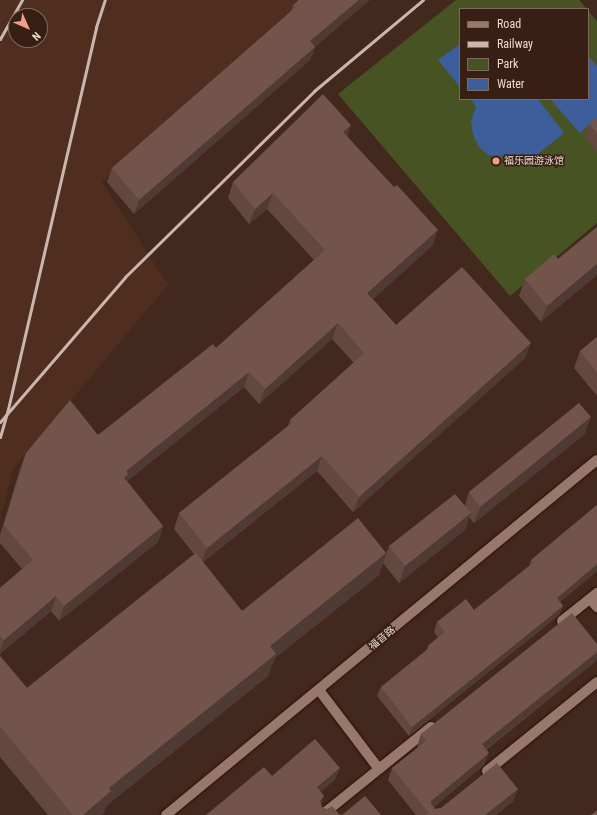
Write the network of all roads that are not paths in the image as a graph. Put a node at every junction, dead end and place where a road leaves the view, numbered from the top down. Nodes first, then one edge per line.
1 (597, 460) edge
2 (594, 596) edge
3 (597, 608) edge
4 (553, 629) edge
5 (597, 682) edge
6 (319, 690) junction
7 (441, 719) edge
8 (379, 769) junction
9 (482, 776) edge
10 (166, 815) edge
11 (322, 815) edge

1 - 6 street, 福音路
2 - 3 street
2 - 4 street
5 - 9 street
6 - 8 street
6 - 10 street, 福音路
7 - 8 street
8 - 11 street

